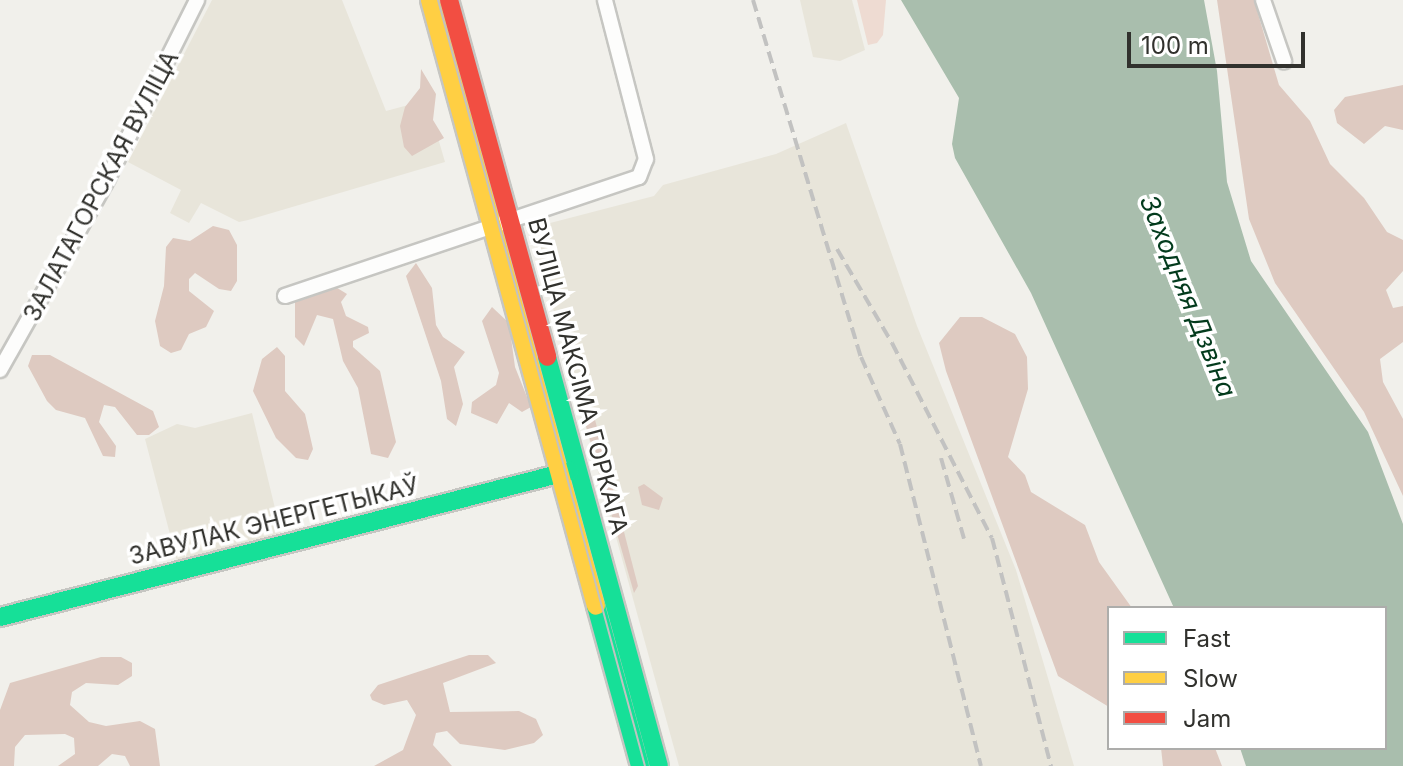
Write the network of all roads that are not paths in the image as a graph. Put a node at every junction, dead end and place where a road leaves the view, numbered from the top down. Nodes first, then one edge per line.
1 (197, 0) edge
2 (430, 0) edge
3 (449, 0) edge
4 (605, 0) edge
5 (1263, 0) edge
6 (1284, 61) dead end
7 (502, 225) junction
8 (285, 296) dead end
9 (0, 370) edge
10 (580, 468) junction
11 (560, 473) junction
12 (616, 601) junction
13 (596, 607) junction
14 (0, 617) edge
15 (640, 766) edge
16 (659, 766) edge

1 - 9 street, ЗАЛАТАГОРСКАЯ ВУЛІЦА
2 - 7 main road, ВУЛІЦА МАКСІМА ГОРКАГА
3 - 7 main road, ВУЛІЦА МАКСІМА ГОРКАГА
4 - 7 street
5 - 6 street
7 - 8 street
7 - 10 main road, ВУЛІЦА МАКСІМА ГОРКАГА
7 - 11 main road, ВУЛІЦА МАКСІМА ГОРКАГА
10 - 11 main road, ЗАВУЛАК ЭНЕРГЕТЫКАЎ
10 - 12 main road, ВУЛІЦА МАКСІМА ГОРКАГА
11 - 13 main road, ВУЛІЦА МАКСІМА ГОРКАГА
11 - 14 main road, ЗАВУЛАК ЭНЕРГЕТЫКАЎ
12 - 13 street
12 - 16 main road, ВУЛІЦА МАКСІМА ГОРКАГА
13 - 15 main road, ВУЛІЦА МАКСІМА ГОРКАГА

